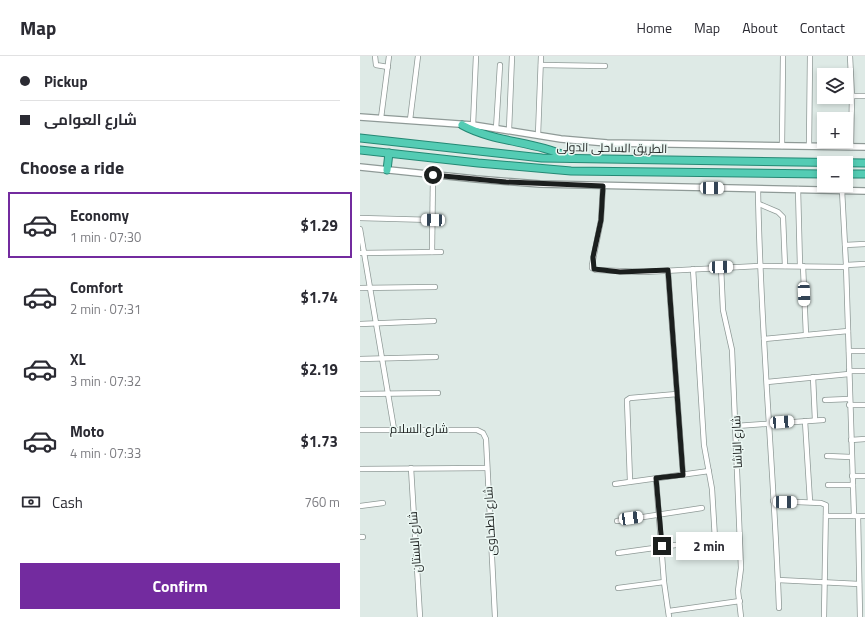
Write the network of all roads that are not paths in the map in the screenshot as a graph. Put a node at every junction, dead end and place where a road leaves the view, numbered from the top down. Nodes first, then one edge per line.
1 (375, 56) edge
2 (389, 56) edge
3 (418, 56) edge
4 (476, 56) edge
5 (512, 56) edge
6 (541, 56) edge
7 (783, 56) edge
8 (810, 56) edge
9 (850, 56) edge
10 (500, 65) dead end
11 (541, 65) junction
12 (605, 66) dead end
13 (388, 67) junction
14 (851, 68) edge
15 (853, 96) edge
16 (865, 96) edge
17 (360, 117) edge
18 (381, 118) junction
19 (410, 120) junction
20 (462, 125) junction
21 (473, 125) junction
22 (496, 129) junction
23 (509, 130) junction
24 (538, 135) junction
25 (360, 138) edge
26 (782, 146) junction
27 (809, 146) junction
28 (817, 146) edge
29 (853, 147) edge
30 (865, 147) edge
31 (360, 150) edge
32 (389, 153) junction
33 (572, 159) junction
34 (865, 163) edge
35 (360, 167) edge
36 (387, 170) junction
37 (817, 174) edge
38 (853, 174) edge
39 (865, 174) edge
40 (433, 175) junction
41 (603, 186) junction
42 (758, 189) junction
43 (798, 189) junction
44 (817, 189) edge
45 (853, 190) edge
46 (865, 190) edge
47 (842, 192) edge
48 (759, 204) junction
49 (360, 218) edge
50 (433, 220) junction
51 (360, 229) edge
52 (845, 244) junction
53 (865, 244) edge
54 (432, 252) junction
55 (441, 252) dead end
56 (362, 253) edge
57 (865, 264) edge
58 (759, 266) junction
59 (784, 266) junction
60 (802, 266) junction
61 (846, 266) junction
62 (721, 267) junction
63 (692, 269) junction
64 (668, 270) junction
65 (435, 287) dead end
66 (360, 288) edge
67 (371, 288) junction
68 (434, 321) dead end
69 (377, 323) junction
70 (360, 324) edge
71 (848, 331) junction
72 (806, 335) junction
73 (764, 339) junction
74 (848, 351) junction
75 (865, 351) edge
76 (436, 357) dead end
77 (383, 358) junction
78 (360, 359) edge
79 (865, 371) edge
80 (849, 373) junction
81 (813, 377) junction
82 (767, 382) junction
83 (438, 393) dead end
84 (360, 394) edge
85 (389, 394) junction
86 (677, 394) junction
87 (849, 398) junction
88 (825, 400) dead end
89 (849, 405) junction
90 (865, 405) edge
91 (815, 420) junction
92 (822, 420) dead end
93 (805, 421) junction
94 (770, 423) junction
95 (736, 426) junction
96 (360, 428) edge
97 (394, 429) junction
98 (477, 430) joint
99 (865, 439) edge
100 (851, 440) junction
101 (827, 456) dead end
102 (851, 457) junction
103 (411, 468) junction
104 (487, 468) junction
105 (360, 469) edge
106 (709, 471) junction
107 (683, 475) junction
108 (852, 476) junction
109 (865, 476) edge
110 (656, 478) junction
111 (630, 481) junction
112 (615, 484) dead end
113 (828, 485) dead end
114 (853, 485) junction
115 (773, 501) junction
116 (810, 502) junction
117 (383, 503) dead end
118 (360, 506) edge
119 (702, 508) dead end
120 (659, 514) junction
121 (826, 516) junction
122 (856, 516) junction
123 (865, 516) edge
124 (617, 521) dead end
125 (726, 538) dead end
126 (715, 539) junction
127 (662, 546) junction
128 (618, 553) dead end
129 (778, 580) junction
130 (664, 582) junction
131 (824, 582) junction
132 (859, 584) junction
133 (618, 588) dead end
134 (740, 601) junction
135 (779, 608) dead end
136 (668, 611) junction
137 (420, 617) edge
138 (495, 617) edge
139 (669, 617) edge
140 (742, 617) edge
141 (824, 617) edge
142 (860, 617) edge

1 - 13 street
2 - 13 street
3 - 19 street
4 - 21 street
5 - 23 street
6 - 11 street
7 - 26 street
8 - 27 street
9 - 14 street
10 - 22 street
11 - 12 street
11 - 24 street
13 - 18 street
15 - 16 street
17 - 18 street
18 - 19 street
19 - 20 street
20 - 21 street
20 - 33 highway
21 - 22 street
22 - 23 street
23 - 24 street
24 - 26 street
25 - 33 highway, الطريق الساحلى الدولى
26 - 27 street
27 - 28 street
29 - 30 street
31 - 32 highway, الطريق الساحلى الدولى
32 - 36 highway
32 - 37 highway, الطريق الساحلى الدولى
33 - 34 highway, الطريق الساحلى الدولى
35 - 36 street
36 - 40 street
38 - 39 highway
40 - 41 street
40 - 50 street
41 - 42 street
41 - 64 street
42 - 43 street
42 - 48 street
43 - 44 street
43 - 60 street
45 - 46 street
47 - 52 street
48 - 58 street
48 - 59 street
49 - 50 street
50 - 54 street
51 - 56 street
52 - 53 street
52 - 61 street
54 - 55 street
54 - 56 street
56 - 67 street
57 - 61 street
58 - 59 street
58 - 62 street
58 - 73 street
59 - 60 street
60 - 61 street
60 - 72 street
61 - 71 street
62 - 63 street
62 - 95 street, شارع الباشا
63 - 64 street
63 - 106 street
64 - 86 street
65 - 67 street
66 - 67 street
67 - 69 street
68 - 69 street
69 - 70 street
69 - 77 street
71 - 72 street
71 - 74 street
72 - 73 street
73 - 82 street
74 - 75 street
74 - 80 street
76 - 77 street
77 - 78 street
77 - 85 street
79 - 80 street
80 - 81 street
80 - 87 street
81 - 82 street
81 - 91 street
82 - 94 street
83 - 85 street
84 - 85 street
85 - 97 street
86 - 107 street
86 - 111 street
87 - 88 street
87 - 89 street
89 - 90 street
89 - 100 street
91 - 92 street
91 - 93 street
93 - 94 street
93 - 116 street
94 - 95 street
94 - 115 street
95 - 134 street, شارع الباشا
96 - 97 street, شارع السلام
97 - 98 street, شارع السلام
98 - 104 street, شارع الطحاوى
99 - 100 street
100 - 102 street
101 - 102 street
102 - 108 street
103 - 104 street
103 - 105 street
103 - 137 street, شارع البستان
104 - 138 street, شارع الطحاوى
106 - 107 street
106 - 126 street
107 - 110 street
108 - 109 street
108 - 114 street
110 - 111 street
110 - 120 street
111 - 112 street
113 - 114 street
114 - 122 street
115 - 116 street
115 - 129 street
116 - 121 street
117 - 118 street
119 - 120 street
120 - 124 street
120 - 127 street
121 - 122 street
121 - 131 street
122 - 123 street
122 - 132 street
125 - 126 street
126 - 127 street
127 - 128 street
127 - 130 street
129 - 131 street
129 - 135 street
130 - 133 street
130 - 136 street
131 - 132 street
131 - 141 street
132 - 142 street
134 - 136 street
134 - 140 street, شارع الباشا
136 - 139 street

